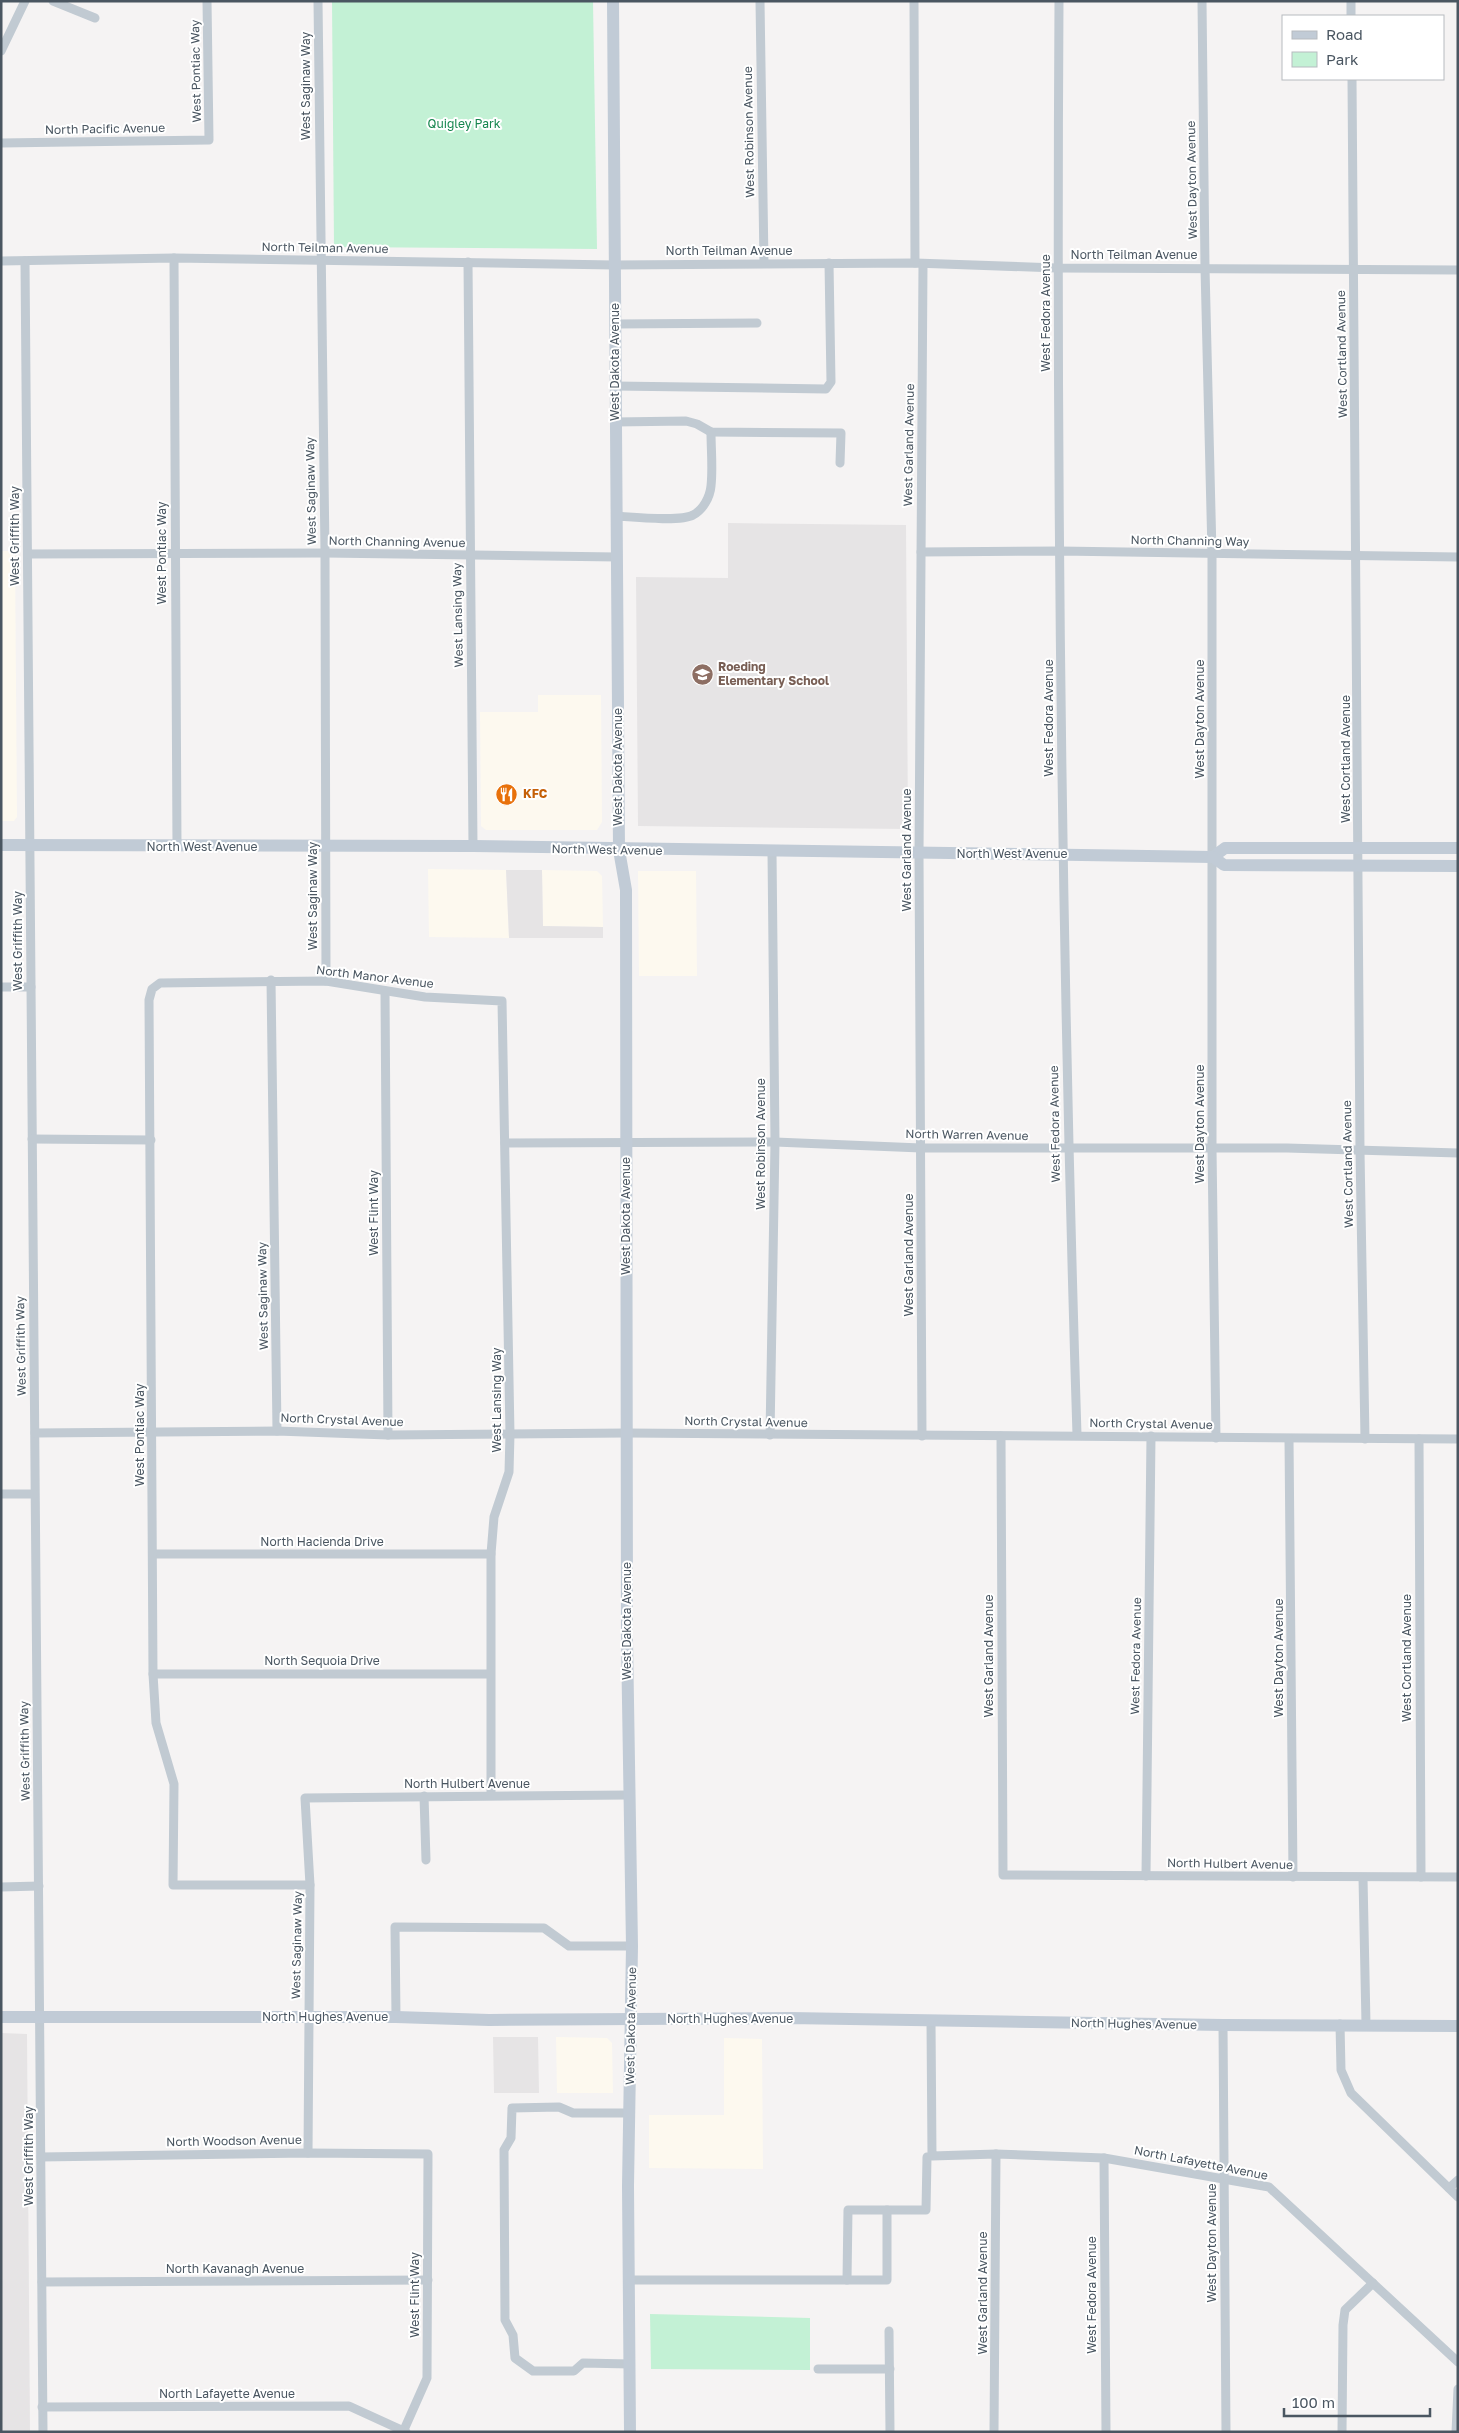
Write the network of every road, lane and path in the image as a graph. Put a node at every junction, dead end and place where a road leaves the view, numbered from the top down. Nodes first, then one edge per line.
1 (25, 1) edge
2 (53, 1) edge
3 (207, 1) edge
4 (318, 1) edge
5 (613, 1) edge
6 (760, 1) edge
7 (914, 1) edge
8 (1059, 1) edge
9 (1202, 1) edge
10 (1351, 1) edge
11 (1351, 15) edge
12 (95, 18) dead end
13 (1, 51) edge
14 (1352, 80) edge
15 (209, 140) joint
16 (1, 143) edge
17 (174, 258) junction
18 (1, 261) edge
19 (25, 261) junction
20 (320, 262) junction
21 (468, 262) junction
22 (764, 263) junction
23 (829, 263) junction
24 (614, 264) junction
25 (919, 264) junction
26 (1058, 268) junction
27 (1205, 268) junction
28 (1354, 270) junction
29 (1458, 270) edge
30 (757, 323) dead end
31 (615, 324) junction
32 (615, 386) junction
33 (615, 422) junction
34 (711, 432) junction
35 (840, 463) dead end
36 (616, 516) junction
37 (1060, 551) junction
38 (921, 552) junction
39 (324, 553) junction
40 (28, 554) junction
41 (175, 554) junction
42 (1212, 554) junction
43 (469, 556) junction
44 (617, 557) junction
45 (1357, 557) junction
46 (1458, 558) edge
47 (1, 845) edge
48 (30, 846) junction
49 (473, 846) junction
50 (178, 847) junction
51 (324, 848) junction
52 (1458, 848) edge
53 (1359, 849) junction
54 (618, 850) junction
55 (772, 852) junction
56 (919, 854) junction
57 (1062, 854) junction
58 (1213, 857) junction
59 (1359, 865) junction
60 (1458, 866) edge
61 (271, 980) junction
62 (326, 981) junction
63 (156, 985) joint
64 (1, 987) edge
65 (31, 987) junction
66 (385, 990) junction
67 (502, 1001) joint
68 (32, 1139) junction
69 (151, 1140) junction
70 (626, 1141) junction
71 (775, 1142) junction
72 (505, 1143) junction
73 (921, 1148) junction
74 (1068, 1149) junction
75 (1212, 1149) junction
76 (1360, 1151) junction
77 (1458, 1153) edge
78 (277, 1431) junction
79 (35, 1432) junction
80 (153, 1433) junction
81 (626, 1433) junction
82 (510, 1434) junction
83 (388, 1435) junction
84 (770, 1435) junction
85 (1077, 1435) junction
86 (922, 1436) junction
87 (1001, 1436) junction
88 (1151, 1436) junction
89 (1216, 1438) junction
90 (1290, 1439) junction
91 (1365, 1439) junction
92 (1419, 1439) junction
93 (1458, 1439) edge
94 (1, 1494) edge
95 (34, 1494) junction
96 (153, 1554) junction
97 (492, 1554) junction
98 (153, 1674) junction
99 (490, 1674) junction
100 (491, 1795) junction
101 (628, 1795) junction
102 (424, 1796) junction
103 (305, 1798) joint
104 (426, 1860) dead end
105 (1003, 1875) joint
106 (1146, 1876) junction
107 (1293, 1877) junction
108 (1421, 1877) junction
109 (1458, 1877) edge
110 (1363, 1878) junction
111 (310, 1885) junction
112 (38, 1886) junction
113 (1, 1887) edge
114 (632, 1946) junction
115 (1, 2017) edge
116 (40, 2017) junction
117 (309, 2017) junction
118 (396, 2017) junction
119 (630, 2020) junction
120 (931, 2021) junction
121 (1340, 2024) junction
122 (1366, 2024) junction
123 (1223, 2025) junction
124 (1458, 2026) edge
125 (630, 2113) junction
126 (308, 2153) junction
127 (428, 2154) joint
128 (996, 2154) junction
129 (930, 2156) junction
130 (41, 2157) junction
131 (1104, 2158) junction
132 (1224, 2178) junction
133 (1458, 2180) edge
134 (1449, 2188) junction
135 (1458, 2197) edge
136 (887, 2210) junction
137 (428, 2280) junction
138 (629, 2280) junction
139 (847, 2280) junction
140 (42, 2282) junction
141 (1373, 2283) junction
142 (889, 2331) dead end
143 (1458, 2362) edge
144 (630, 2364) junction
145 (890, 2368) junction
146 (818, 2369) dead end
147 (1458, 2388) edge
148 (42, 2407) junction
149 (405, 2431) edge
150 (43, 2432) edge
151 (630, 2432) edge
152 (890, 2432) edge
153 (994, 2432) edge
154 (1106, 2432) edge
155 (1226, 2432) edge
156 (1342, 2432) edge
157 (1456, 2432) edge

1 - 13 street
2 - 12 street
3 - 15 street, West Pontiac Way
4 - 20 street, West Saginaw Way
5 - 24 street, West Dakota Avenue
6 - 22 street, West Robinson Avenue
7 - 25 street, West Garland Avenue
8 - 26 street, West Fedora Avenue
9 - 27 street, West Dayton Avenue
10 - 11 street
14 - 28 street, West Cortland Avenue
15 - 16 street, North Pacific Avenue
17 - 19 street, North Teilman Avenue
17 - 20 street, North Teilman Avenue
17 - 41 street, West Pontiac Way
18 - 19 street, North Teilman Avenue
19 - 40 street, West Griffith Way
20 - 21 street, North Teilman Avenue
20 - 39 street, West Saginaw Way
21 - 24 street, North Teilman Avenue
21 - 43 street, West Lansing Way
22 - 23 street, North Teilman Avenue
22 - 24 street, North Teilman Avenue
23 - 25 street, North Teilman Avenue
23 - 32 street
24 - 31 street, West Dakota Avenue
25 - 26 street, North Teilman Avenue
25 - 38 street, West Garland Avenue
26 - 27 street, North Teilman Avenue
26 - 37 street, West Fedora Avenue
27 - 28 street, North Teilman Avenue
27 - 42 street, West Dayton Avenue
28 - 29 street, North Teilman Avenue
28 - 45 street, West Cortland Avenue
30 - 31 street
31 - 32 street, West Dakota Avenue
32 - 33 street, West Dakota Avenue
33 - 34 street
33 - 36 street, West Dakota Avenue
34 - 35 street
34 - 36 street
36 - 44 street, West Dakota Avenue
37 - 38 street, North Channing Way
37 - 42 street, North Channing Way
37 - 57 street, West Fedora Avenue
38 - 56 street, West Garland Avenue
39 - 41 street, North Channing Avenue
39 - 43 street, North Channing Avenue
39 - 51 street, West Saginaw Way
40 - 41 street, North Channing Avenue
40 - 48 street, West Griffith Way
41 - 50 street, West Pontiac Way
42 - 45 street, North Channing Way
42 - 58 street, West Dayton Avenue
43 - 44 street, North Channing Avenue
43 - 49 street, West Lansing Way
44 - 54 street, West Dakota Avenue
45 - 46 street, North Channing Way
45 - 53 street, West Cortland Avenue
47 - 48 street, North West Avenue
48 - 50 street, North West Avenue
48 - 65 street, West Griffith Way
49 - 51 street, North West Avenue
49 - 54 street, North West Avenue
50 - 51 street, North West Avenue
51 - 62 street, West Saginaw Way
52 - 53 street, North West Avenue
53 - 58 street, North West Avenue
53 - 59 street, West Cortland Avenue
54 - 55 street, North West Avenue
54 - 70 street, West Dakota Avenue
55 - 56 street, North West Avenue
55 - 71 street, West Robinson Avenue
56 - 57 street, North West Avenue
56 - 73 street, West Garland Avenue
57 - 58 street, North West Avenue
57 - 74 street, West Fedora Avenue
58 - 59 street, North West Avenue
58 - 75 street, West Dayton Avenue
59 - 60 street, North West Avenue
59 - 76 street, West Cortland Avenue
61 - 62 street, North Manor Avenue
61 - 63 street, North Manor Avenue
61 - 78 street, West Saginaw Way
62 - 66 street, North Manor Avenue
63 - 69 street, West Pontiac Way
64 - 65 street
65 - 68 street, West Griffith Way
66 - 67 street, North Manor Avenue
66 - 83 street, West Flint Way
67 - 72 street, West Lansing Way
68 - 69 street
68 - 79 street, West Griffith Way
69 - 80 street, West Pontiac Way
70 - 71 street, North Warren Avenue
70 - 72 street, North Warren Avenue
70 - 81 street, West Dakota Avenue
71 - 73 street, North Warren Avenue
71 - 84 street, West Robinson Avenue
72 - 82 street, West Lansing Way
73 - 74 street, North Warren Avenue
73 - 86 street, West Garland Avenue
74 - 75 street, North Warren Avenue
74 - 85 street, West Fedora Avenue
75 - 76 street, North Warren Avenue
75 - 89 street, West Dayton Avenue
76 - 77 street, North Warren Avenue
76 - 91 street, West Cortland Avenue
78 - 80 street, North Crystal Avenue
78 - 83 street, North Crystal Avenue
79 - 80 street, North Crystal Avenue
79 - 95 street, West Griffith Way
80 - 96 street, West Pontiac Way
81 - 82 street, North Crystal Avenue
81 - 84 street, North Crystal Avenue
81 - 101 street, West Dakota Avenue
82 - 83 street, North Crystal Avenue
82 - 97 street, West Lansing Way
84 - 86 street, North Crystal Avenue
85 - 87 street, North Crystal Avenue
85 - 88 street, North Crystal Avenue
86 - 87 street, North Crystal Avenue
87 - 105 street, West Garland Avenue
88 - 89 street, North Crystal Avenue
88 - 106 street, West Fedora Avenue
89 - 90 street, North Crystal Avenue
90 - 91 street, North Crystal Avenue
90 - 107 street, West Dayton Avenue
91 - 92 street, North Crystal Avenue
92 - 93 street, North Crystal Avenue
92 - 108 street, West Cortland Avenue
94 - 95 street
95 - 112 street, West Griffith Way
96 - 97 street, North Hacienda Drive
96 - 98 street, West Pontiac Way
97 - 99 street, West Lansing Way
98 - 99 street, North Sequoia Drive
98 - 111 street, West Pontiac Way
99 - 100 street, West Lansing Way
100 - 101 street, North Hulbert Avenue
100 - 102 street, North Hulbert Avenue
101 - 114 street, West Dakota Avenue
102 - 103 street, North Hulbert Avenue
102 - 104 street
103 - 111 street, West Saginaw Way
105 - 106 street, North Hulbert Avenue
106 - 107 street, North Hulbert Avenue
107 - 110 street, North Hulbert Avenue
108 - 109 street, North Hulbert Avenue
108 - 110 street, North Hulbert Avenue
110 - 122 street
111 - 117 street, West Saginaw Way
112 - 113 street
112 - 116 street, West Griffith Way
114 - 118 street
114 - 119 street, West Dakota Avenue
115 - 116 street, North Hughes Avenue
116 - 117 street, North Hughes Avenue
116 - 130 street, West Griffith Way
117 - 118 street, North Hughes Avenue
117 - 126 street, West Saginaw Way
118 - 119 street, North Hughes Avenue
119 - 120 street, North Hughes Avenue
119 - 125 street, West Dakota Avenue
120 - 123 street, North Hughes Avenue
120 - 129 street
121 - 122 street, North Hughes Avenue
121 - 123 street, North Hughes Avenue
121 - 134 street
122 - 124 street, North Hughes Avenue
123 - 132 street, West Dayton Avenue
125 - 138 street, West Dakota Avenue
125 - 144 street
126 - 127 street, North Woodson Avenue
126 - 130 street, North Woodson Avenue
127 - 137 street, West Flint Way
128 - 129 street, North Lafayette Avenue
128 - 131 street, North Lafayette Avenue
128 - 153 street, West Garland Avenue
129 - 136 street
130 - 140 street, West Griffith Way
131 - 132 street, North Lafayette Avenue
131 - 154 street, West Fedora Avenue
132 - 141 street, North Lafayette Avenue
132 - 155 street, West Dayton Avenue
133 - 134 street
134 - 135 street
136 - 139 street
136 - 139 street
137 - 140 street, North Kavanagh Avenue
137 - 149 street, West Flint Way
138 - 139 street
138 - 144 street, West Dakota Avenue
140 - 148 street, West Griffith Way
141 - 143 street, North Lafayette Avenue
141 - 156 street
142 - 145 street
144 - 151 street, West Dakota Avenue
145 - 146 street
145 - 152 street
147 - 157 street
148 - 149 street, North Lafayette Avenue
148 - 150 street, West Griffith Way

